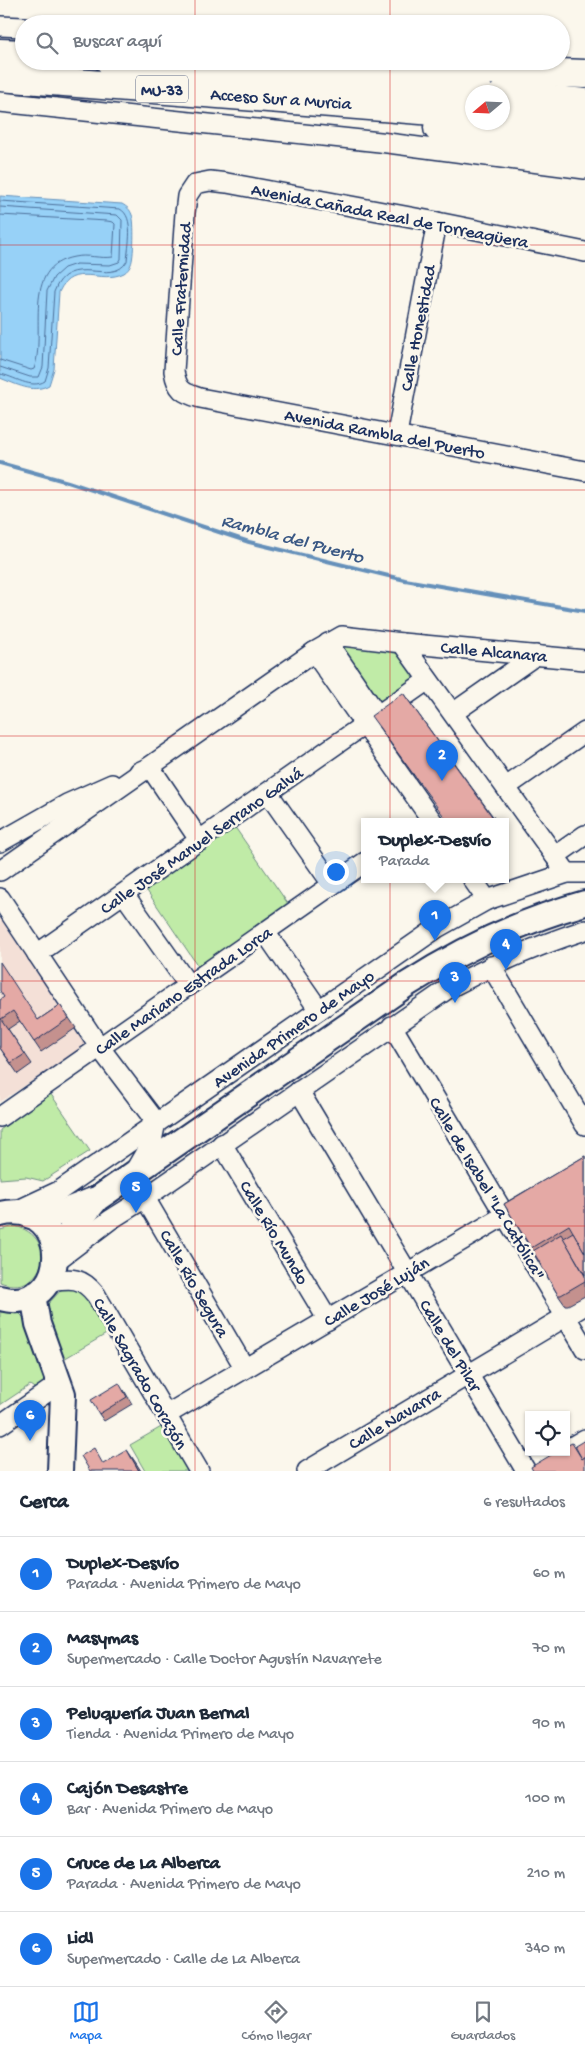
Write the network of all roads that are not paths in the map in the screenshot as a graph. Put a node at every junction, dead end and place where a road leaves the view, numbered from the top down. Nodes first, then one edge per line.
1 (0, 26) edge
2 (15, 27) edge
3 (0, 52) edge
4 (15, 53) edge
5 (217, 70) edge
6 (512, 70) edge
7 (566, 70) edge
8 (585, 73) edge
9 (0, 77) edge
10 (465, 91) edge
11 (510, 96) edge
12 (0, 102) edge
13 (323, 102) junction
14 (585, 103) edge
15 (465, 113) edge
16 (510, 117) edge
17 (585, 124) edge
18 (585, 147) edge
19 (585, 168) edge
20 (195, 184) joint
21 (437, 222) junction
22 (585, 252) edge
23 (185, 394) joint
24 (397, 434) junction
25 (585, 471) edge
26 (402, 643) junction
27 (321, 647) junction
28 (536, 655) junction
29 (585, 660) edge
30 (428, 680) junction
31 (453, 713) junction
32 (371, 721) junction
33 (585, 732) edge
34 (150, 768) junction
35 (506, 787) junction
36 (268, 793) junction
37 (427, 818) edge
38 (585, 835) edge
39 (200, 840) junction
40 (0, 842) edge
41 (555, 856) junction
42 (361, 865) edge
43 (0, 871) edge
44 (576, 873) edge
45 (475, 883) edge
46 (332, 884) junction
47 (124, 894) junction
48 (0, 898) edge
49 (486, 900) junction
50 (585, 903) edge
51 (585, 930) edge
52 (264, 932) junction
53 (37, 954) junction
54 (491, 966) junction
55 (189, 986) junction
56 (319, 1010) junction
57 (392, 1026) junction
58 (100, 1048) junction
59 (299, 1091) junction
60 (0, 1117) edge
61 (156, 1122) junction
62 (585, 1125) edge
63 (222, 1144) junction
64 (134, 1174) junction
65 (545, 1191) edge
66 (145, 1198) junction
67 (97, 1199) junction
68 (10, 1212) edge
69 (505, 1216) junction
70 (407, 1273) junction
71 (35, 1280) edge
72 (585, 1305) edge
73 (566, 1316) junction
74 (328, 1320) junction
75 (585, 1349) edge
76 (244, 1367) junction
77 (468, 1374) junction
78 (60, 1383) junction
79 (166, 1414) junction
80 (0, 1425) edge
81 (585, 1439) edge
82 (570, 1448) edge
83 (555, 1456) edge
84 (60, 1471) edge
85 (199, 1471) edge
86 (307, 1471) edge
87 (527, 1471) edge

1 - 2 street
3 - 4 highway
5 - 10 highway, Acceso Sur a Murcia / MU-33
6 - 8 highway
7 - 8 street
9 - 13 highway, Acceso Sur a Murcia / MU-33
11 - 14 highway
12 - 19 street
13 - 15 highway, Acceso Sur a Murcia / MU-33
13 - 18 highway
16 - 17 highway
20 - 21 street, Avenida Cañada Real de Torreagüera
20 - 23 street, Calle Fraternidad
21 - 22 street, Avenida Cañada Real de Torreagüera
21 - 24 street, Calle Honestidad
23 - 24 street, Avenida Rambla del Puerto
24 - 25 street, Avenida Rambla del Puerto
26 - 27 street, Calle Alcanara
26 - 28 street, Calle Alcanara
26 - 30 street
27 - 32 street
27 - 34 street
28 - 29 street, Calle Alcanara
28 - 31 street
30 - 31 street
30 - 32 street, Calle José Manuel Serrano Galvá
31 - 35 street
32 - 36 street, Calle José Manuel Serrano Galvá
32 - 37 street
33 - 35 street
34 - 39 street
34 - 40 street
34 - 43 street
35 - 41 street
36 - 39 street, Calle José Manuel Serrano Galvá
36 - 46 street
38 - 41 street
39 - 47 street, Calle José Manuel Serrano Galvá
41 - 44 street
42 - 46 street, Calle Mariano Estrada Lorca
44 - 49 street, Avenida Primero de Mayo
45 - 49 street
46 - 52 street, Calle Mariano Estrada Lorca
47 - 53 street, Calle José Manuel Serrano Galvá
47 - 55 street
48 - 53 street
49 - 56 street, Avenida Primero de Mayo
50 - 64 main road, Avenida Primero de Mayo
51 - 54 street
52 - 55 street, Calle Mariano Estrada Lorca
52 - 56 street
53 - 58 street
54 - 57 street
54 - 62 street
55 - 58 street, Calle Mariano Estrada Lorca
56 - 61 street, Avenida Primero de Mayo
57 - 59 street
57 - 69 street, Calle de Isabel "La Católica"
58 - 60 street, Calle Mariano Estrada Lorca
58 - 61 street
59 - 63 street
59 - 70 street, Calle del Pilar
61 - 64 street
61 - 68 street, Avenida Primero de Mayo
63 - 66 street
63 - 74 street, Calle Río Mundo
64 - 67 main road, Avenida Primero de Mayo
65 - 69 street, Calle José Luján
66 - 71 street
66 - 76 street, Calle Río Segura
67 - 68 main road, Avenida Primero de Mayo
67 - 71 main road, Avenida Primero de Mayo
68 - 71 main road
69 - 70 street, Calle José Luján
69 - 73 street, Calle de Isabel "La Católica"
70 - 74 street, Calle José Luján
70 - 77 street, Calle del Pilar
71 - 78 main road
71 - 79 street, Calle Sagrado Corazón
72 - 73 street, Calle Navarra
73 - 75 street, Calle de Isabel "La Católica"
73 - 77 street, Calle Navarra
74 - 76 street, Calle José Luján
76 - 79 street, Calle José Luján
77 - 86 street, Calle Navarra
77 - 87 street, Calle del Pilar
78 - 80 street
78 - 84 main road
79 - 85 street, Calle Sagrado Corazón
81 - 82 street
83 - 87 street

